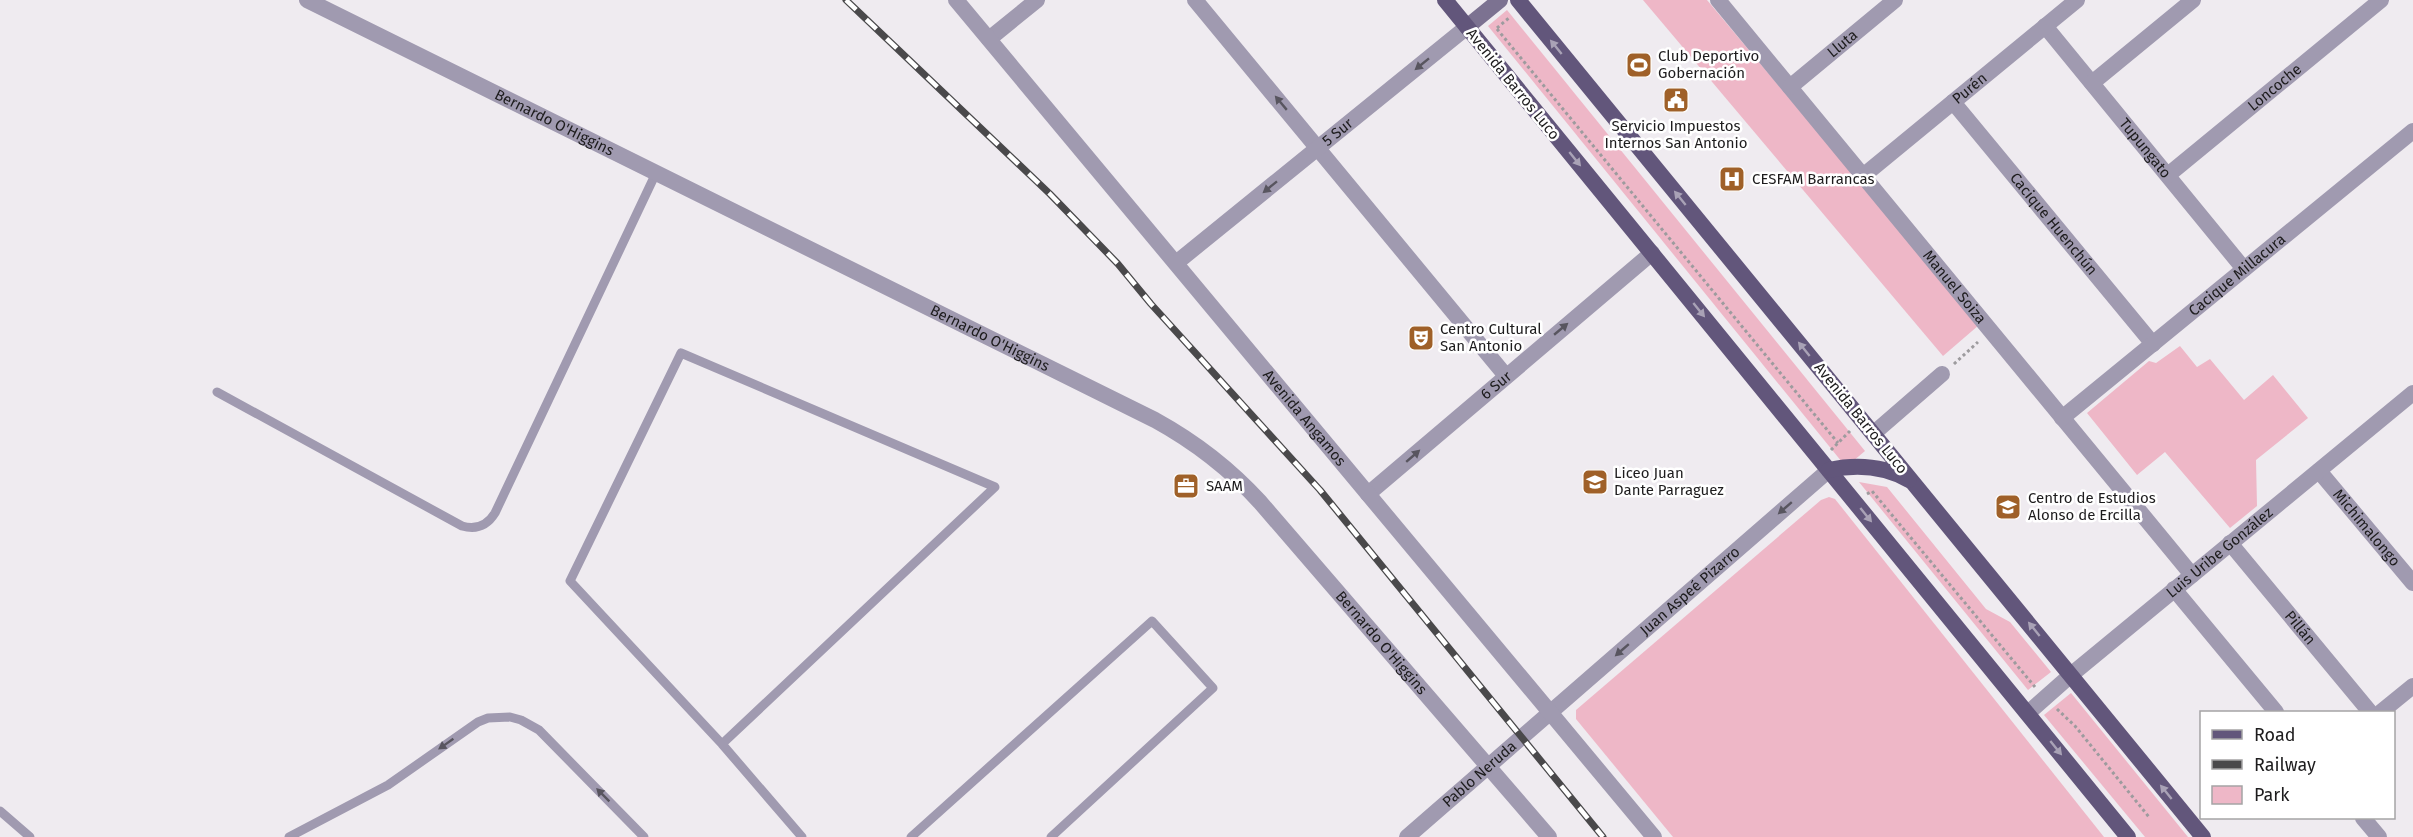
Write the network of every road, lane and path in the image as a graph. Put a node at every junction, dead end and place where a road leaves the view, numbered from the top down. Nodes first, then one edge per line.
1 (307, 0) edge
2 (956, 0) edge
3 (1036, 0) edge
4 (1195, 0) edge
5 (1445, 0) edge
6 (1500, 0) edge
7 (1718, 0) edge
8 (1895, 0) edge
9 (2077, 0) edge
10 (2381, 0) edge
11 (2185, 2) edge
12 (1520, 3) edge
13 (2045, 26) junction
14 (1467, 27) junction
15 (989, 39) junction
16 (2092, 83) junction
17 (1790, 87) junction
18 (1953, 102) junction
19 (2413, 131) edge
20 (1318, 148) junction
21 (656, 173) junction
22 (1863, 176) junction
23 (2168, 176) junction
24 (1652, 253) junction
25 (1176, 263) junction
26 (2244, 269) junction
27 (1990, 331) junction
28 (2153, 344) junction
29 (1942, 374) joint
30 (1506, 376) junction
31 (217, 392) dead end
32 (2413, 393) edge
33 (2062, 418) junction
34 (1862, 419) junction
35 (1874, 433) junction
36 (1838, 443) junction
37 (1825, 465) junction
38 (2319, 471) junction
39 (1915, 484) junction
40 (1368, 494) junction
41 (1854, 500) junction
42 (2230, 543) junction
43 (2407, 565) edge
44 (2192, 575) junction
45 (2413, 583) edge
46 (2174, 589) junction
47 (2072, 674) junction
48 (2413, 686) edge
49 (2045, 698) junction
50 (2275, 711) edge
51 (2369, 711) edge
52 (2382, 711) edge
53 (1551, 712) junction
54 (2028, 713) junction
55 (722, 744) junction
56 (1488, 767) junction
57 (0, 811) edge
58 (2149, 817) dead end
59 (2364, 819) edge
60 (30, 837) edge
61 (289, 837) edge
62 (644, 837) edge
63 (802, 837) edge
64 (911, 837) edge
65 (1051, 837) edge
66 (1407, 837) edge
67 (1549, 837) edge
68 (1654, 837) edge
69 (2128, 837) edge
70 (2203, 837) edge
71 (2379, 837) edge

1 - 21 street, Bernardo O'Higgins
2 - 15 street, Avenida Angamos
3 - 15 street
20 -> 4 street
5 - 14 main road, Avenida Barros Luco
6 - 14 main road, 5 Sur
7 - 17 street, Manuel Soiza
8 - 17 street, Lluta
9 - 13 street, Purén
10 - 23 street, Loncoche
11 - 16 street
34 -> 12 main road, Avenida Barros Luco
12 - 36 path
13 - 16 street, Tupungato
13 - 18 street, Purén
14 -> 20 street, 5 Sur
14 -> 24 main road, Avenida Barros Luco
15 - 25 street, Avenida Angamos
16 - 23 street, Tupungato
17 - 22 street, Manuel Soiza
18 - 22 street, Purén
18 - 28 street, Cacique Huenchún
19 - 26 street, Cacique Millacura
20 -> 25 street, 5 Sur
20 - 30 street
21 - 31 lane
21 - 56 street, Bernardo O'Higgins
22 - 27 street, Manuel Soiza
23 - 26 street, Tupungato
30 -> 24 street, 6 Sur
24 -> 37 main road, Avenida Barros Luco
25 - 40 street, Avenida Angamos
26 - 28 street, Cacique Millacura
27 - 29 path
27 - 33 street, Manuel Soiza
28 - 33 street, Cacique Millacura
29 - 35 street
40 -> 30 street, 6 Sur
32 - 38 street, Luis Uribe González
33 - 44 street, Manuel Soiza
34 - 35 main road, Avenida Barros Luco
34 - 36 path
35 - 39 main road, Avenida Barros Luco
36 - 37 path
37 - 39 main road
37 - 41 main road, Avenida Barros Luco
37 -> 53 street, Juan Aspeé Pizarro
38 - 42 street, Luis Uribe González
38 - 43 street, Michimalongo
47 -> 39 main road, Avenida Barros Luco
40 - 53 street, Avenida Angamos
41 - 49 path
41 -> 54 main road, Avenida Barros Luco
42 - 44 street, Luis Uribe González
42 - 51 street, Pillán
43 - 45 street, Michimalongo
44 - 46 street, Luis Uribe González
46 - 47 street, Luis Uribe González
46 - 50 street
47 - 49 street, Luis Uribe González
70 -> 47 main road, Avenida Barros Luco
48 - 52 street
49 - 54 street, Luis Uribe González
49 - 58 path
53 - 56 street, Pablo Neruda
53 - 68 street, Avenida Angamos
54 -> 69 main road, Avenida Barros Luco
55 - 55 lane
55 - 63 lane
56 - 66 street, Pablo Neruda
56 - 67 street, Bernardo O'Higgins
57 - 60 lane
59 - 71 street
62 -> 61 lane
64 - 65 lane

